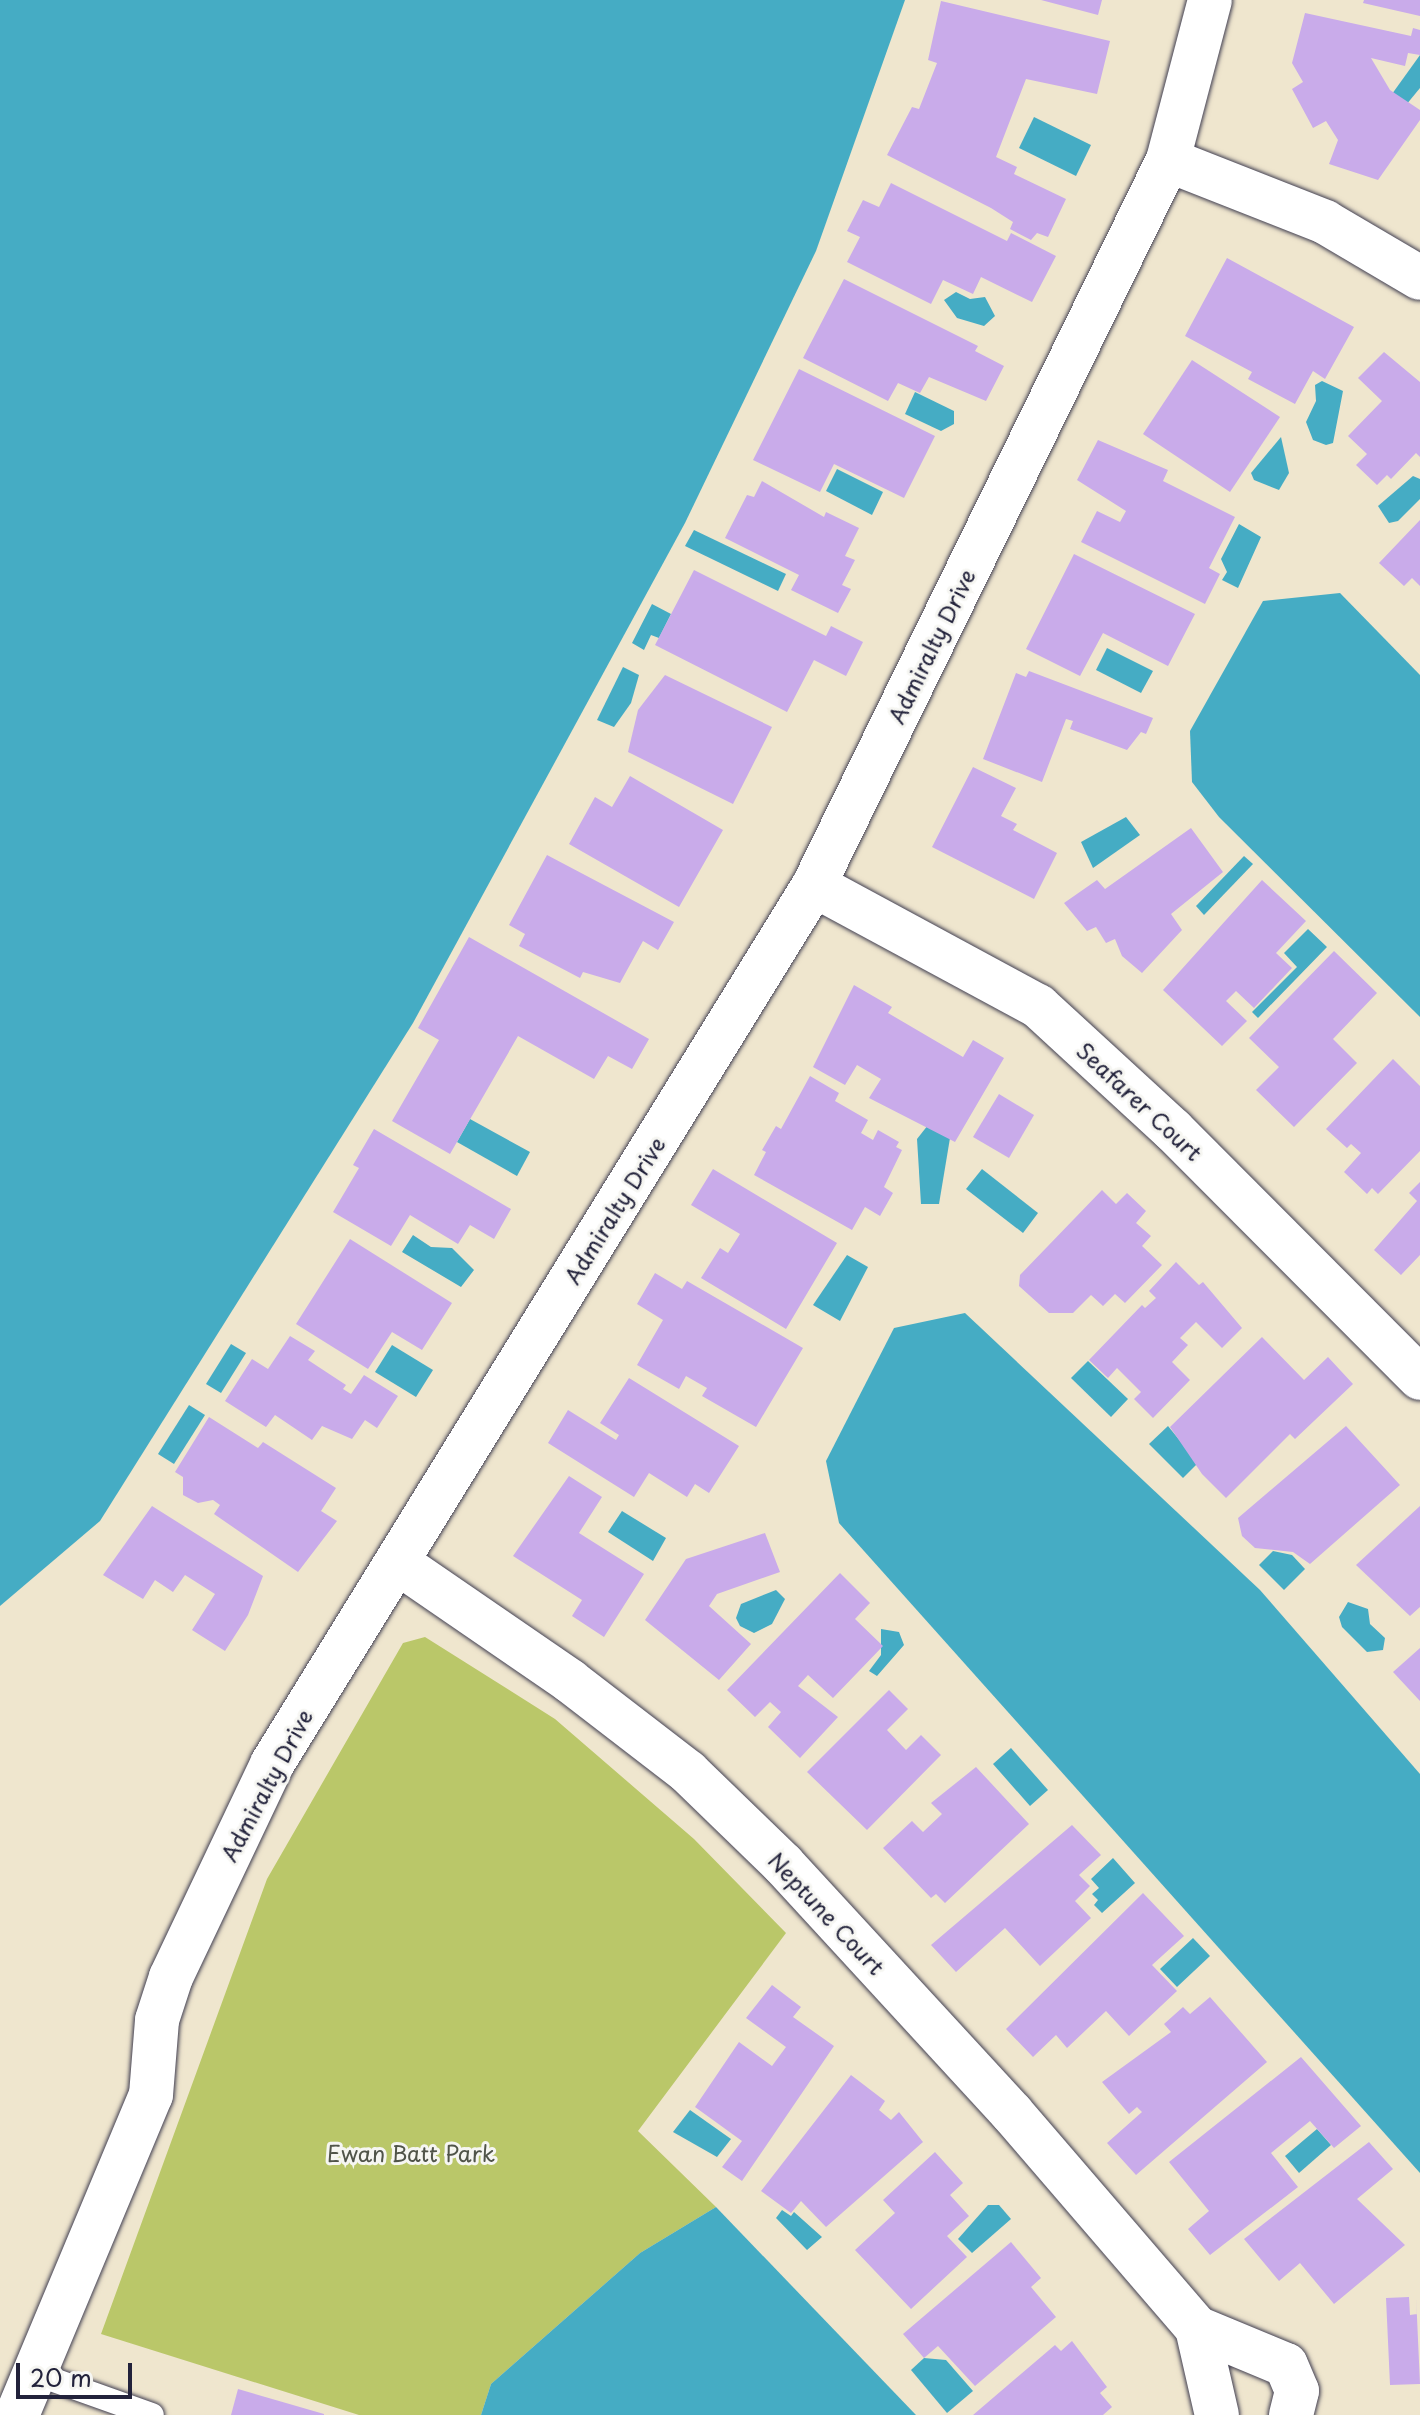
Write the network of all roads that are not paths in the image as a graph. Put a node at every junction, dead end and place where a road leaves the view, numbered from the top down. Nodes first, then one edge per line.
1 (1210, 0) edge
2 (1168, 160) junction
3 (1420, 278) edge
4 (814, 885) junction
5 (1420, 1378) edge
6 (397, 1562) junction
7 (1197, 2328) junction
8 (34, 2373) junction
9 (17, 2415) edge
10 (152, 2415) edge
11 (1217, 2415) edge
12 (1291, 2415) edge

1 - 2 street, Admiralty Drive
2 - 3 street
2 - 4 street, Admiralty Drive
4 - 5 street, Seafarer Court
4 - 6 street, Admiralty Drive
6 - 7 street, Neptune Court
6 - 8 street, Admiralty Drive
7 - 11 street, Neptune Court
7 - 12 street, Neptune Court
8 - 9 street, Admiralty Drive
8 - 10 lane

